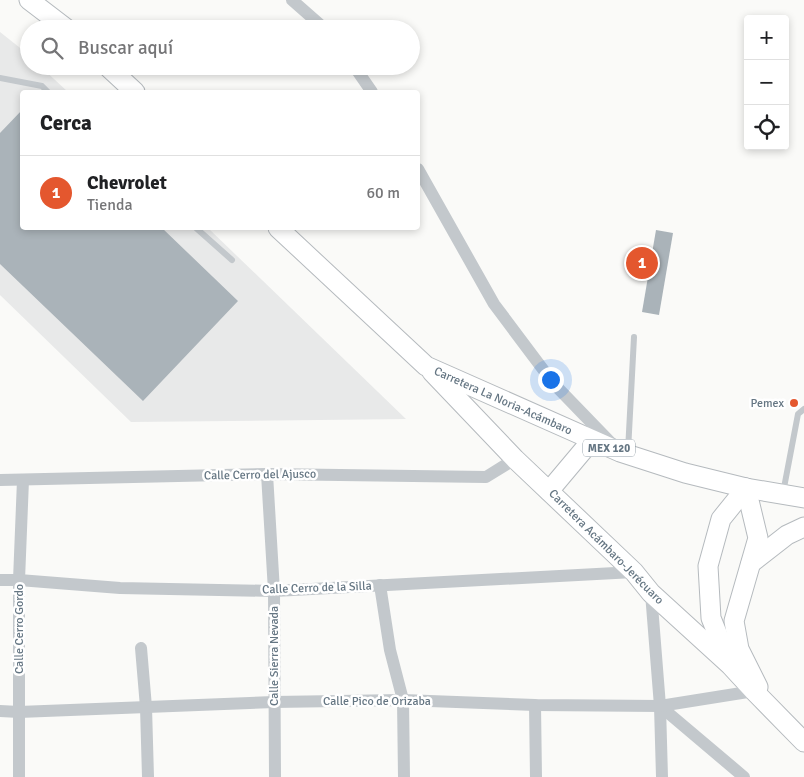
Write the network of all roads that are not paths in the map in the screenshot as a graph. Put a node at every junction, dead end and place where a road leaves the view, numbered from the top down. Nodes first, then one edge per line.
1 (29, 0) edge
2 (292, 0) edge
3 (55, 20) edge
4 (315, 20) edge
5 (117, 75) edge
6 (360, 75) edge
7 (0, 78) edge
8 (46, 90) edge
9 (133, 90) edge
10 (371, 90) edge
11 (420, 173) edge
12 (198, 230) edge
13 (280, 230) edge
14 (232, 260) dead end
15 (634, 336) dead end
16 (426, 366) junction
17 (804, 409) edge
18 (591, 441) junction
19 (624, 454) junction
20 (515, 459) junction
21 (267, 474) junction
22 (0, 480) edge
23 (23, 480) junction
24 (746, 488) junction
25 (548, 491) junction
26 (783, 494) junction
27 (804, 498) edge
28 (804, 526) edge
29 (751, 564) junction
30 (634, 572) junction
31 (0, 580) edge
32 (19, 580) junction
33 (380, 585) junction
34 (274, 591) junction
35 (650, 593) junction
36 (141, 648) dead end
37 (730, 665) junction
38 (761, 698) junction
39 (403, 700) junction
40 (274, 702) junction
41 (535, 705) junction
42 (660, 706) junction
43 (146, 707) junction
44 (0, 711) edge
45 (19, 712) junction
46 (804, 742) edge
47 (19, 777) edge
48 (148, 777) edge
49 (275, 777) edge
50 (404, 777) edge
51 (536, 777) edge
52 (662, 777) edge
53 (744, 777) edge

1 - 3 main road
2 - 4 street
5 - 9 main road
6 - 10 street
7 - 8 lane
11 - 19 street
12 - 14 lane
13 - 16 main road, Carretera La Noria-Acámbaro / MEX 120
15 - 19 lane
16 - 18 main road, Carretera La Noria-Acámbaro / MEX 120
16 - 20 main road, Carretera Acámbaro-Jerécuaro
17 - 26 lane
18 - 19 main road, Carretera La Noria-Acámbaro / MEX 120
18 - 25 main road
19 - 24 main road, Carretera La Noria-Acámbaro / MEX 120
20 - 21 street, Calle Cerro del Ajusco
20 - 25 main road, Carretera Acámbaro-Jerécuaro
21 - 23 street, Calle Cerro del Ajusco
21 - 34 street, Calle Sierra Nevada
22 - 23 street, Calle Cerro del Ajusco
23 - 32 street, Calle Cerro Gordo
24 - 26 main road, Carretera La Noria-Acámbaro / MEX 120
24 - 29 main road
24 - 37 main road
25 - 30 main road, Carretera Acámbaro-Jerécuaro
26 - 27 main road, Carretera La Noria-Acámbaro / MEX 120
28 - 29 main road
29 - 38 main road
30 - 33 street, Calle Cerro de la Silla
30 - 35 main road, Carretera Acámbaro-Jerécuaro
31 - 32 street, Calle Cerro de la Silla
32 - 34 street, Calle Cerro de la Silla
32 - 45 street, Calle Cerro Gordo
33 - 34 street, Calle Cerro de la Silla
33 - 39 street
34 - 40 street, Calle Sierra Nevada
35 - 37 main road, Carretera Acámbaro-Jerécuaro
35 - 42 street
36 - 43 street
37 - 38 main road, Carretera Acámbaro-Jerécuaro
38 - 42 street, Calle Pico de Orizaba
38 - 46 main road
39 - 40 street, Calle Pico de Orizaba
39 - 41 street, Calle Pico de Orizaba
39 - 50 street
40 - 43 street, Calle Pico de Orizaba
40 - 49 street, Calle Sierra Nevada
41 - 42 street, Calle Pico de Orizaba
41 - 51 street
42 - 52 street
42 - 53 street
43 - 45 street, Calle Pico de Orizaba
43 - 48 street
44 - 45 street, Calle Pico de Orizaba
45 - 47 street, Calle Cerro Gordo

